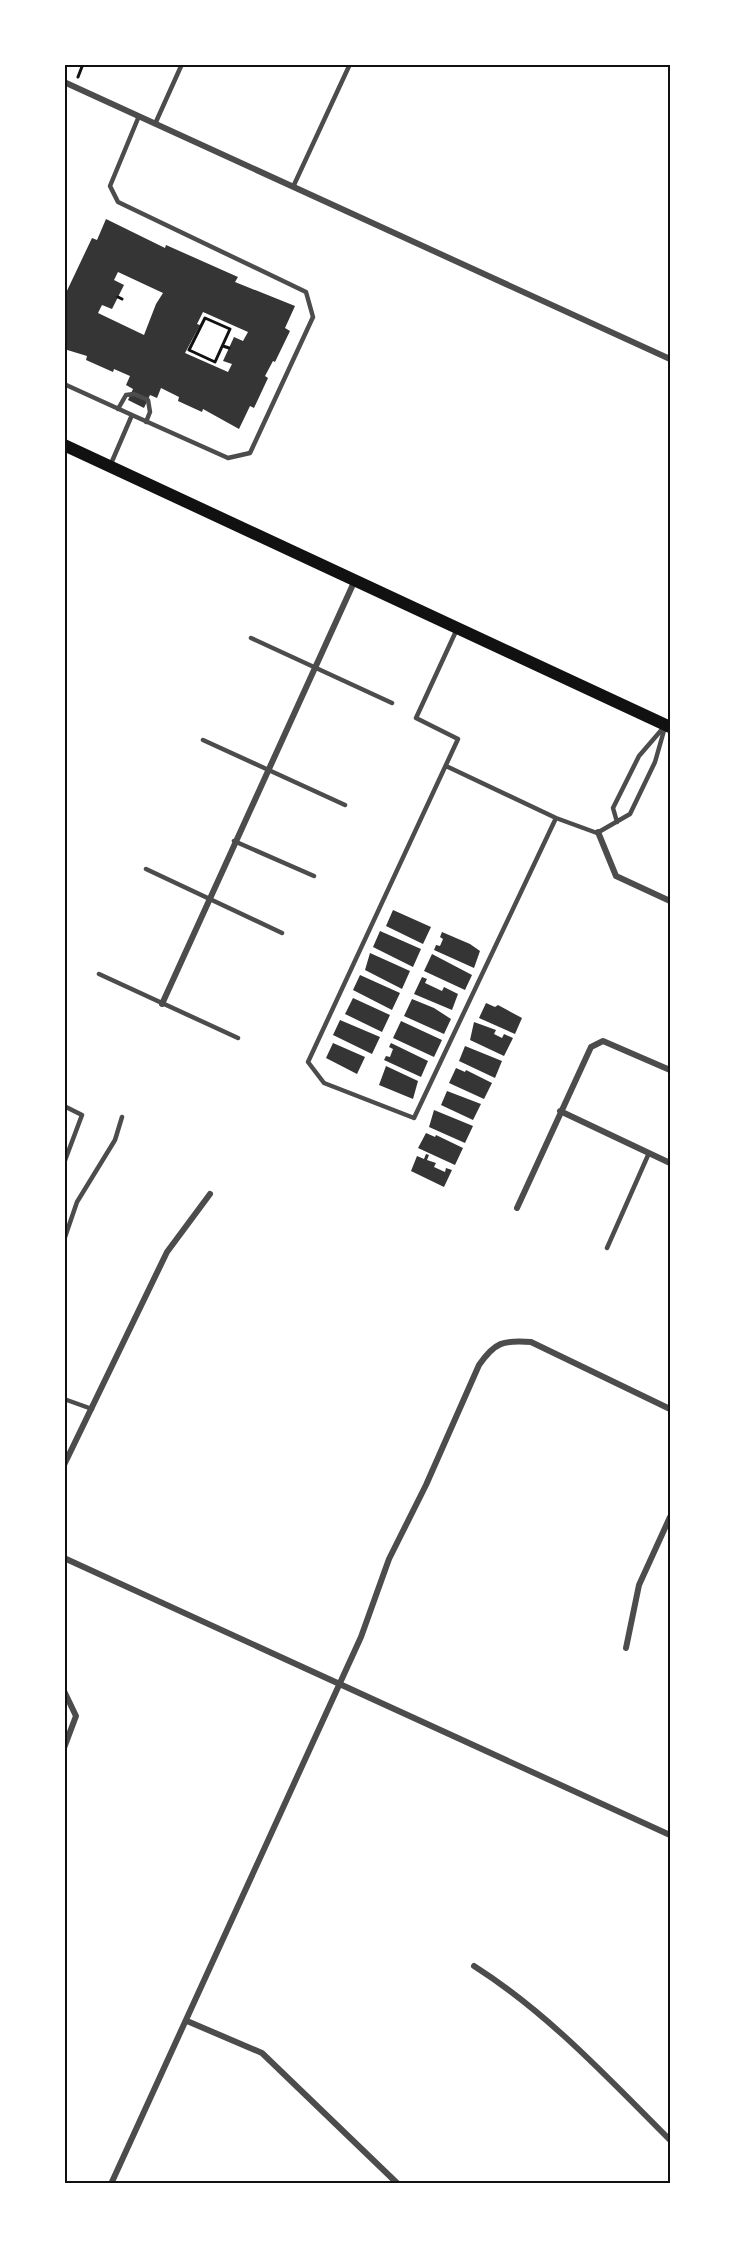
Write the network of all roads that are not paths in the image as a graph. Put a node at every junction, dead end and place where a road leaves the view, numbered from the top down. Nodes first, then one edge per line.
1 (182, 64) edge
2 (350, 64) edge
3 (64, 82) edge
4 (139, 116) junction
5 (156, 123) junction
6 (293, 187) junction
7 (670, 359) edge
8 (64, 384) edge
9 (118, 409) junction
10 (132, 415) junction
11 (146, 422) junction
12 (64, 445) edge
13 (110, 466) junction
14 (355, 580) junction
15 (456, 629) junction
16 (252, 638) dead end
17 (315, 667) junction
18 (392, 703) dead end
19 (669, 722) edge
20 (203, 740) dead end
21 (446, 766) junction
22 (268, 769) junction
23 (345, 805) dead end
24 (556, 818) junction
25 (617, 822) junction
26 (598, 832) junction
27 (234, 842) junction
28 (146, 869) dead end
29 (314, 876) dead end
30 (208, 898) junction
31 (670, 901) edge
32 (282, 933) dead end
33 (99, 974) dead end
34 (162, 1004) junction
35 (238, 1038) dead end
36 (670, 1070) edge
37 (64, 1106) edge
38 (560, 1111) junction
39 (122, 1117) dead end
40 (649, 1153) junction
41 (64, 1163) edge
42 (670, 1163) edge
43 (210, 1194) dead end
44 (517, 1208) dead end
45 (64, 1240) edge
46 (607, 1248) dead end
47 (64, 1399) edge
48 (92, 1409) junction
49 (670, 1409) edge
50 (64, 1465) edge
51 (670, 1517) edge
52 (64, 1558) edge
53 (626, 1648) dead end
54 (339, 1684) junction
55 (64, 1691) edge
56 (64, 1748) edge
57 (670, 1834) edge
58 (474, 1966) dead end
59 (187, 2021) junction
60 (670, 2140) edge
61 (111, 2184) edge
62 (398, 2184) edge

1 - 5 lane
2 - 6 lane
3 - 4 street
4 - 5 street
4 - 11 lane
5 - 6 street
6 - 7 street
8 - 9 lane
9 - 10 lane
9 - 11 lane
10 - 11 lane
10 - 13 lane
12 - 13 main road
13 - 14 main road
14 - 15 main road
14 - 17 street
15 - 19 main road
15 - 21 lane
16 - 17 lane
17 - 18 lane
17 - 22 street
19 - 25 lane
19 - 25 lane
20 - 22 lane
21 - 24 lane
21 - 24 lane
22 - 23 lane
22 - 27 street
24 - 26 lane
25 - 26 lane
26 - 31 street
27 - 29 lane
27 - 30 street
28 - 30 lane
30 - 32 lane
30 - 34 street
33 - 34 lane
34 - 35 lane
36 - 38 street
37 - 41 lane
38 - 40 street
38 - 44 street
39 - 45 lane
40 - 42 street
40 - 46 lane
43 - 48 street
47 - 48 lane
48 - 50 street
49 - 54 street
51 - 53 street
52 - 54 street
54 - 57 street
54 - 59 street
55 - 56 street
58 - 60 street
59 - 61 street
59 - 62 street

